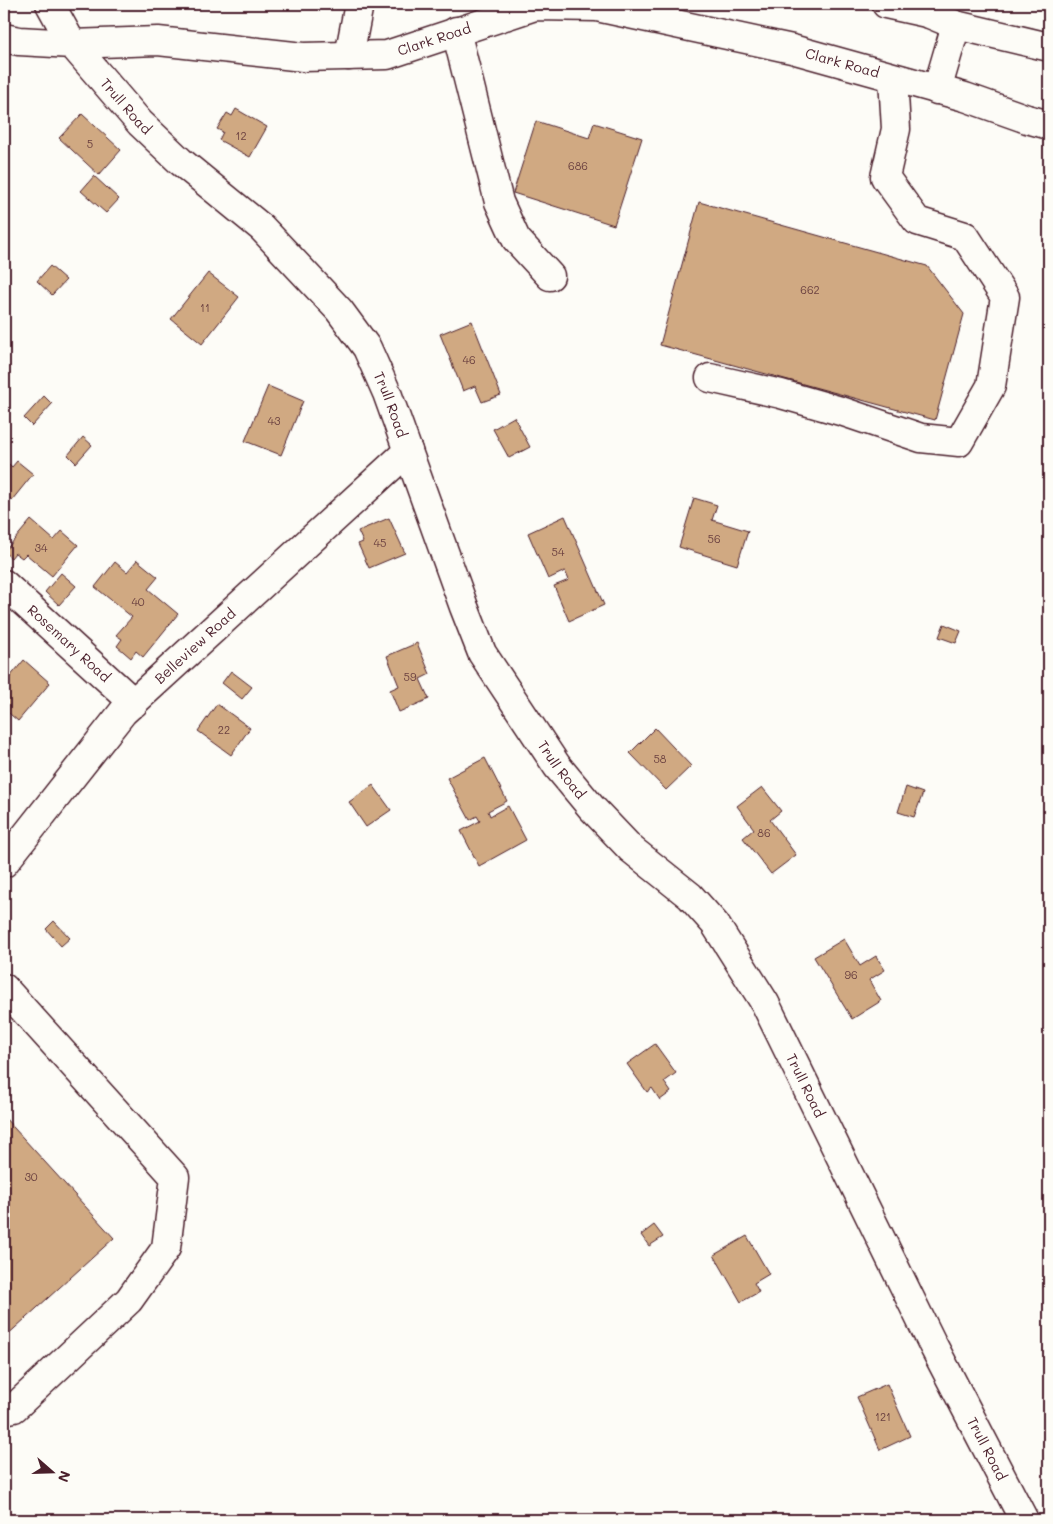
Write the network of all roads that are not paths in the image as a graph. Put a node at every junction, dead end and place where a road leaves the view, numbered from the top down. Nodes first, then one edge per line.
1 (50, 4) edge
2 (359, 4) edge
3 (886, 4) edge
4 (617, 7) edge
5 (928, 9) edge
6 (956, 25) junction
7 (456, 31) junction
8 (4, 38) edge
9 (72, 44) junction
10 (1049, 47) edge
11 (349, 56) junction
12 (894, 78) junction
13 (937, 90) junction
14 (1049, 125) edge
15 (550, 276) dead end
16 (710, 378) dead end
17 (408, 451) junction
18 (4, 584) edge
19 (134, 703) junction
20 (4, 863) edge
21 (4, 988) edge
22 (4, 1410) edge
23 (1024, 1520) edge

1 - 9 street, Trull Road
2 - 11 street
3 - 5 street
4 - 7 street, Clark Road
4 - 12 street, Clark Road
5 - 6 street
6 - 10 street
6 - 13 street
7 - 11 street, Clark Road
7 - 15 street
8 - 9 street
9 - 11 street, Clark Road
9 - 17 street, Trull Road
12 - 13 street, Clark Road
12 - 16 street
13 - 14 street, Clark Road
17 - 19 street, Belleview Road
17 - 23 street, Trull Road
18 - 19 street, Rosemary Road
19 - 20 street, Belleview Road
21 - 22 street

